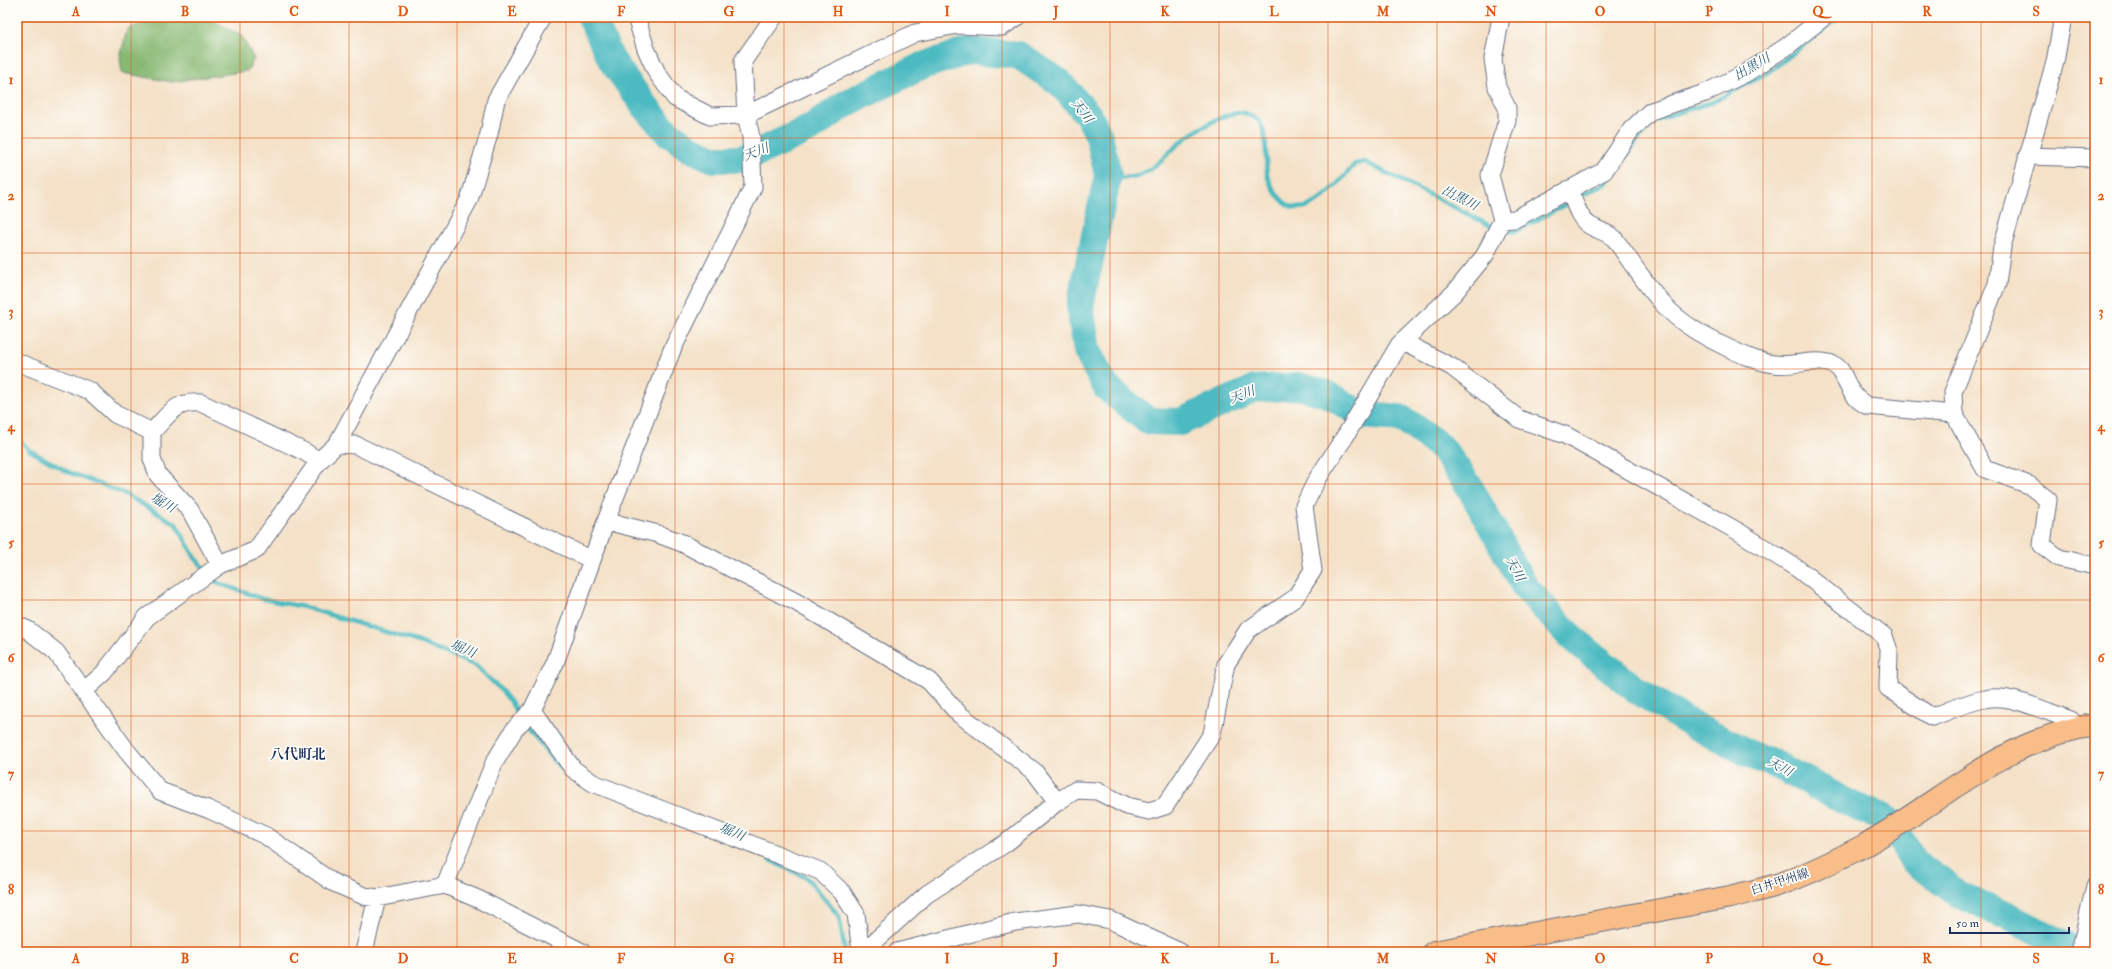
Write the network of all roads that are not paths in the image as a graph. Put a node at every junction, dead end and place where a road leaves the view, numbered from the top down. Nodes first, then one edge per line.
1 (543, 17) edge
2 (636, 17) edge
3 (774, 17) edge
4 (1017, 17) edge
5 (1501, 17) edge
6 (1824, 17) edge
7 (2062, 17) edge
8 (746, 115) junction
9 (2027, 156) junction
10 (2095, 158) edge
11 (1569, 190) junction
12 (1502, 221) junction
13 (1403, 342) junction
14 (17, 362) edge
15 (1954, 414) junction
16 (152, 432) junction
17 (337, 444) junction
18 (319, 461) junction
19 (606, 521) junction
20 (592, 560) junction
21 (219, 566) junction
22 (2095, 566) edge
23 (17, 625) edge
24 (84, 691) junction
25 (530, 712) junction
26 (2085, 726) edge
27 (1057, 802) junction
28 (445, 885) junction
29 (2095, 886) edge
30 (377, 898) junction
31 (2082, 945) edge
32 (1447, 951) edge
33 (364, 952) edge
34 (582, 952) edge
35 (862, 952) edge
36 (897, 952) edge
37 (1180, 952) edge

1 - 17 street
2 - 8 street
3 - 8 street
4 - 8 street
5 - 12 street
6 - 11 street
7 - 9 street
8 - 19 street
9 - 10 street
9 - 15 street
11 - 12 street
11 - 15 street
12 - 13 street
13 - 26 street
13 - 27 street
14 - 16 street
15 - 22 street
16 - 18 street
16 - 21 street
17 - 18 street
17 - 20 street
18 - 21 street
19 - 20 street
19 - 27 street
20 - 25 street
21 - 24 street
23 - 24 street
24 - 30 street
25 - 28 street
25 - 35 street
26 - 32 main road, 白井甲州線
27 - 35 street
28 - 30 street
28 - 34 street
29 - 31 street
30 - 33 street
36 - 37 street

